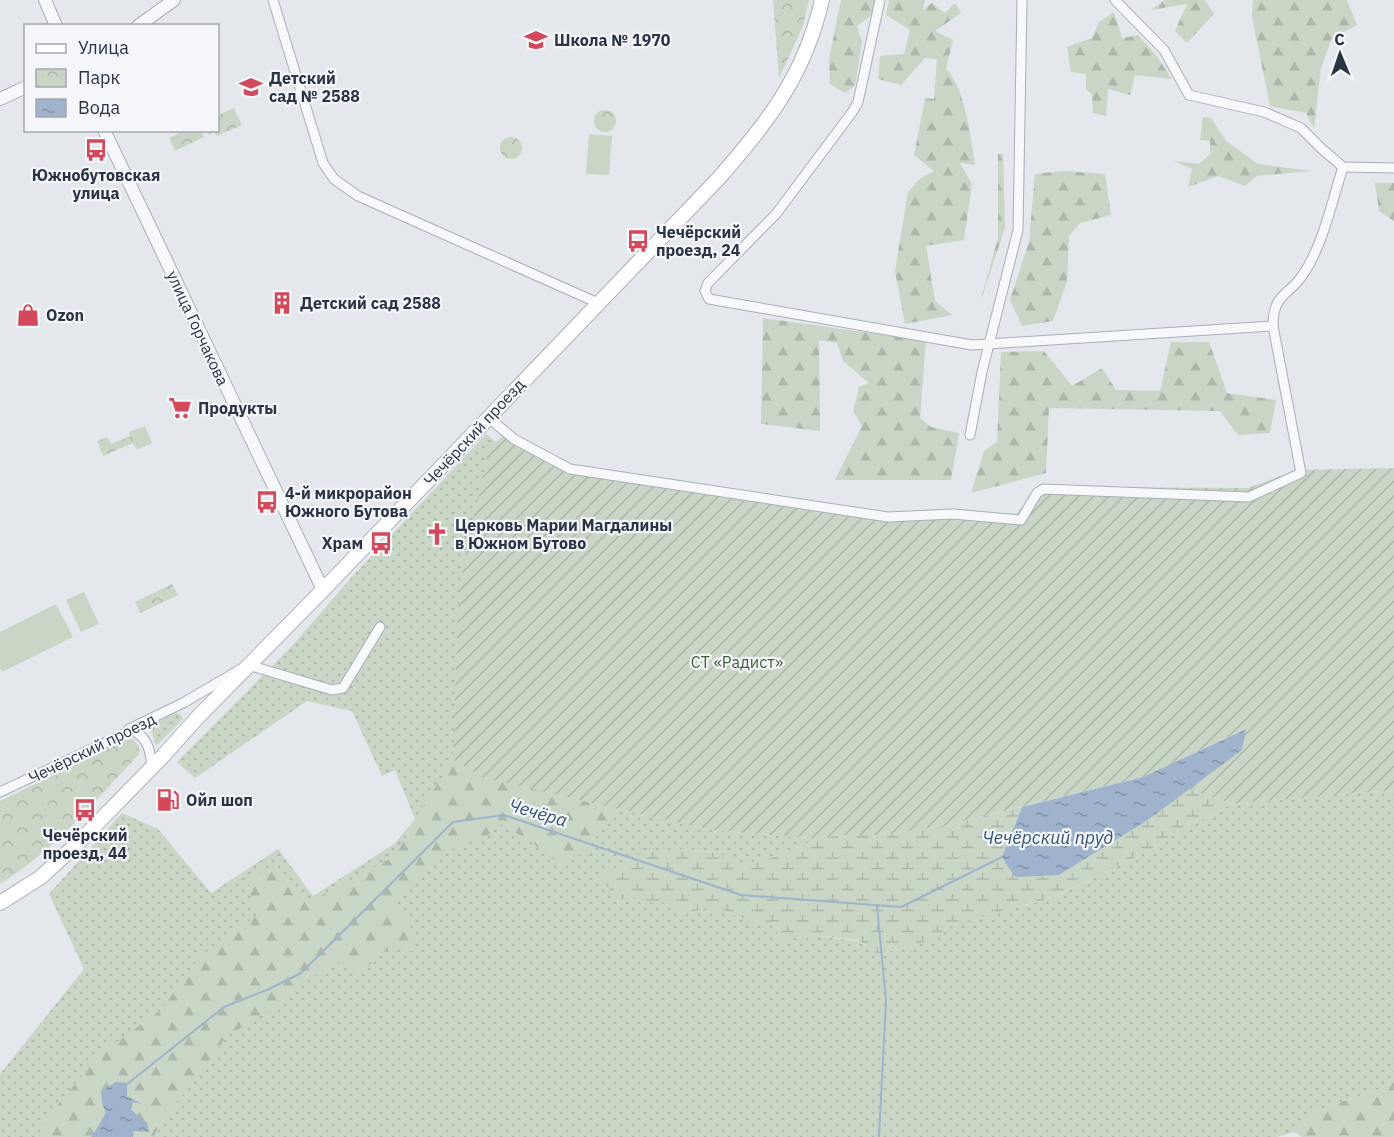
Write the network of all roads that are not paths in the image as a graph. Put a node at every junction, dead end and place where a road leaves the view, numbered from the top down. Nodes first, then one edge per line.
1 (45, 0) edge
2 (174, 0) edge
3 (273, 0) edge
4 (822, 0) edge
5 (880, 0) edge
6 (1022, 0) edge
7 (1115, 0) edge
8 (55, 24) edge
9 (141, 24) edge
10 (24, 88) edge
11 (0, 99) edge
12 (105, 132) edge
13 (1343, 166) junction
14 (1394, 168) edge
15 (598, 303) junction
16 (1272, 326) junction
17 (990, 345) junction
18 (489, 418) junction
19 (970, 435) dead end
20 (323, 590) junction
21 (380, 627) dead end
22 (248, 665) junction
23 (129, 729) junction
24 (152, 767) junction
25 (0, 792) edge
26 (0, 903) edge

1 - 8 street
2 - 9 street
3 - 15 street
4 - 15 main road, Чечёрский проезд
5 - 17 street
6 - 17 street
7 - 13 street
10 - 11 street
12 - 20 street, улица Горчакова
13 - 14 street
13 - 16 street
15 - 18 main road, Чечёрский проезд
16 - 17 street
16 - 18 street
17 - 19 street
18 - 20 main road, Чечёрский проезд
20 - 22 main road, Чечёрский проезд
21 - 22 street
22 - 23 street, Чечёрский проезд
22 - 24 main road, Чечёрский проезд
23 - 24 street
23 - 25 street, Чечёрский проезд
24 - 26 main road, Чечёрский проезд

